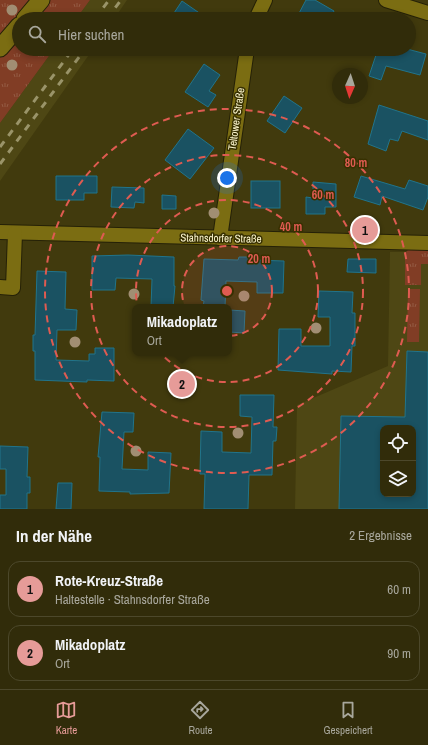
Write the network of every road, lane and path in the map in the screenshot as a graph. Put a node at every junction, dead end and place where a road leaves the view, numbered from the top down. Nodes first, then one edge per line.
1 (41, 0) edge
2 (265, 0) edge
3 (386, 0) edge
4 (31, 12) edge
5 (259, 12) edge
6 (428, 13) edge
7 (12, 34) edge
8 (0, 48) edge
9 (246, 56) edge
10 (0, 232) edge
11 (15, 233) junction
12 (220, 238) junction
13 (428, 242) edge
14 (0, 287) edge

1 - 4 street
2 - 5 street
3 - 6 street
7 - 8 street
9 - 12 street, Teltower Straße
10 - 11 street, Stahnsdorfer Straße
11 - 12 street, Stahnsdorfer Straße
11 - 14 street
12 - 13 street, Stahnsdorfer Straße

